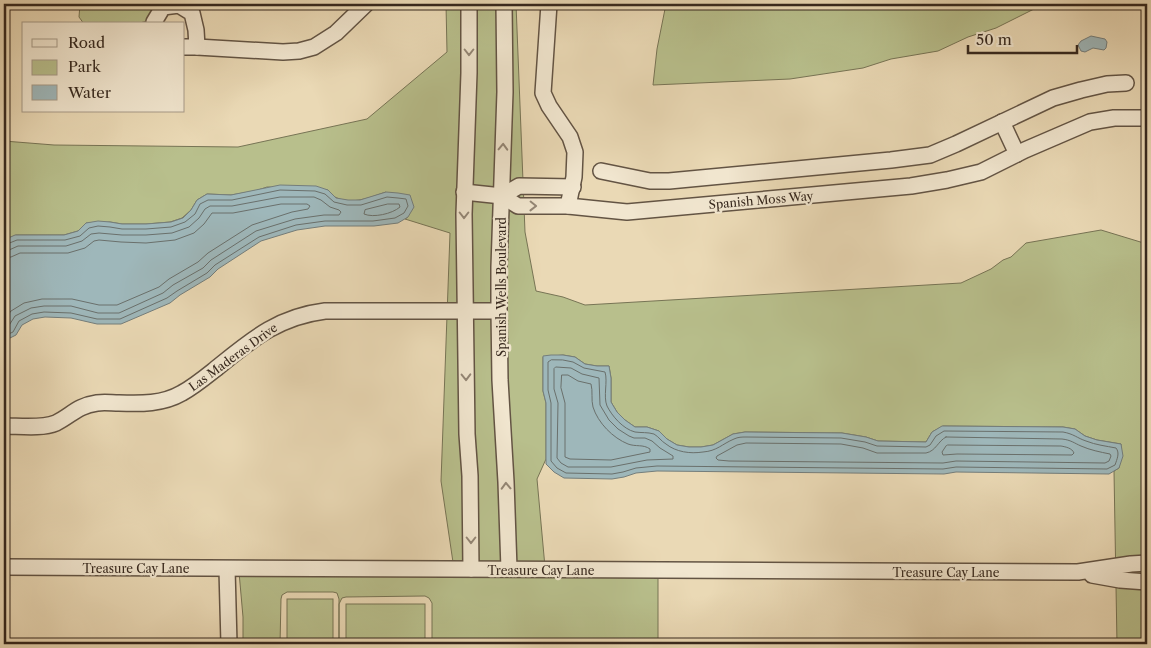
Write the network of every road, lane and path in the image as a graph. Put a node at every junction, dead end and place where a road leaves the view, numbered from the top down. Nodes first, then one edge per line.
1 (366, 4) edge
2 (469, 4) edge
3 (504, 4) edge
4 (549, 4) edge
5 (154, 22) edge
6 (190, 47) edge
7 (1126, 83) dead end
8 (1147, 118) edge
9 (1002, 122) junction
10 (1017, 154) junction
11 (601, 171) dead end
12 (573, 187) junction
13 (464, 192) junction
14 (502, 196) junction
15 (568, 206) junction
16 (465, 310) junction
17 (499, 311) junction
18 (4, 426) edge
19 (1147, 563) edge
20 (4, 567) edge
21 (227, 569) junction
22 (509, 569) junction
23 (471, 570) junction
24 (1078, 572) junction
25 (1147, 582) edge
26 (229, 644) edge

1 - 6 street
2 -> 13 street
14 -> 3 street, Spanish Wells Boulevard
4 - 12 street
5 - 6 street
7 - 9 street
8 - 10 street, Spanish Moss Way
9 - 10 street
9 - 11 street
10 - 15 street, Spanish Moss Way
12 - 14 street, Spanish Moss Way
12 - 15 street
13 - 14 street, Spanish Moss Way
13 -> 16 street
14 -> 15 street, Spanish Moss Way
14 - 17 street, Spanish Wells Boulevard
16 - 17 street, Las Maderas Drive
16 - 18 street, Las Maderas Drive
16 -> 23 street
22 -> 17 street, Spanish Wells Boulevard
19 - 24 street, Treasure Cay Lane
20 - 21 street, Treasure Cay Lane
21 - 23 street, Treasure Cay Lane
21 - 26 street
22 - 23 street, Treasure Cay Lane
22 - 24 street, Treasure Cay Lane
24 - 25 street, Treasure Cay Lane

